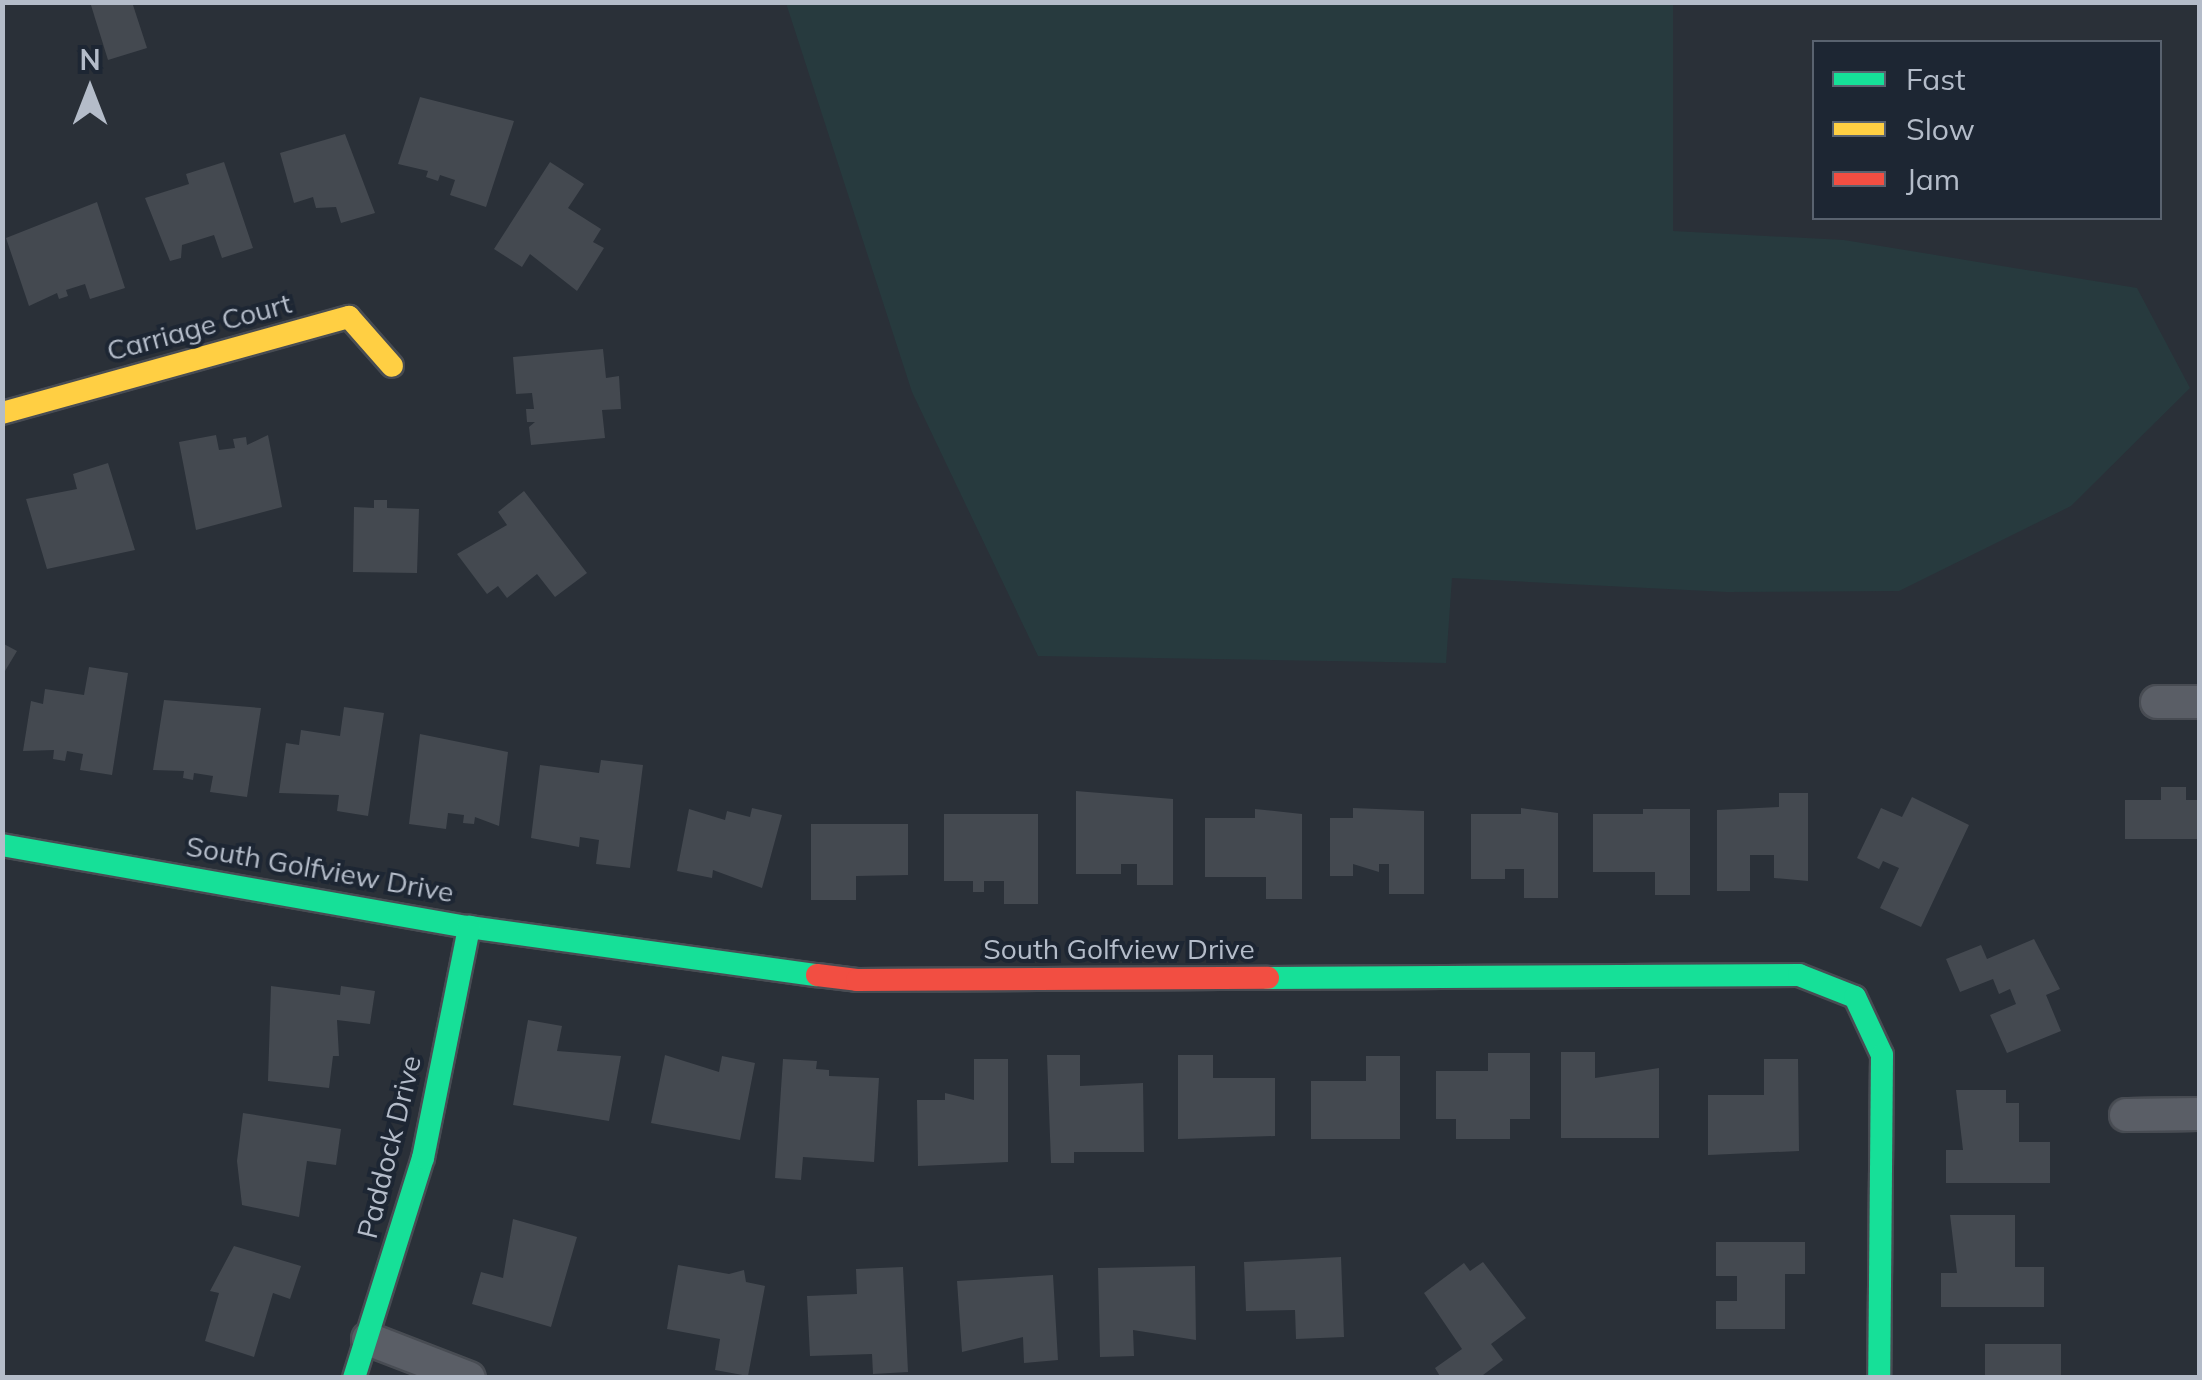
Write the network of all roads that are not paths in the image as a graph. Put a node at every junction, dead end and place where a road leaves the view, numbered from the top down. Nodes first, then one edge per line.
1 (392, 366) dead end
2 (2, 413) edge
3 (2157, 702) dead end
4 (2200, 702) edge
5 (2, 845) edge
6 (469, 926) junction
7 (2126, 1114) dead end
8 (2200, 1114) edge
9 (368, 1338) junction
10 (354, 1378) edge
11 (469, 1378) edge
12 (1878, 1378) edge

1 - 2 street, Carriage Court
3 - 4 street
5 - 6 street, South Golfview Drive
6 - 9 street, Paddock Drive
6 - 12 street, South Golfview Drive
7 - 8 street
9 - 10 street, Paddock Drive
9 - 11 street

